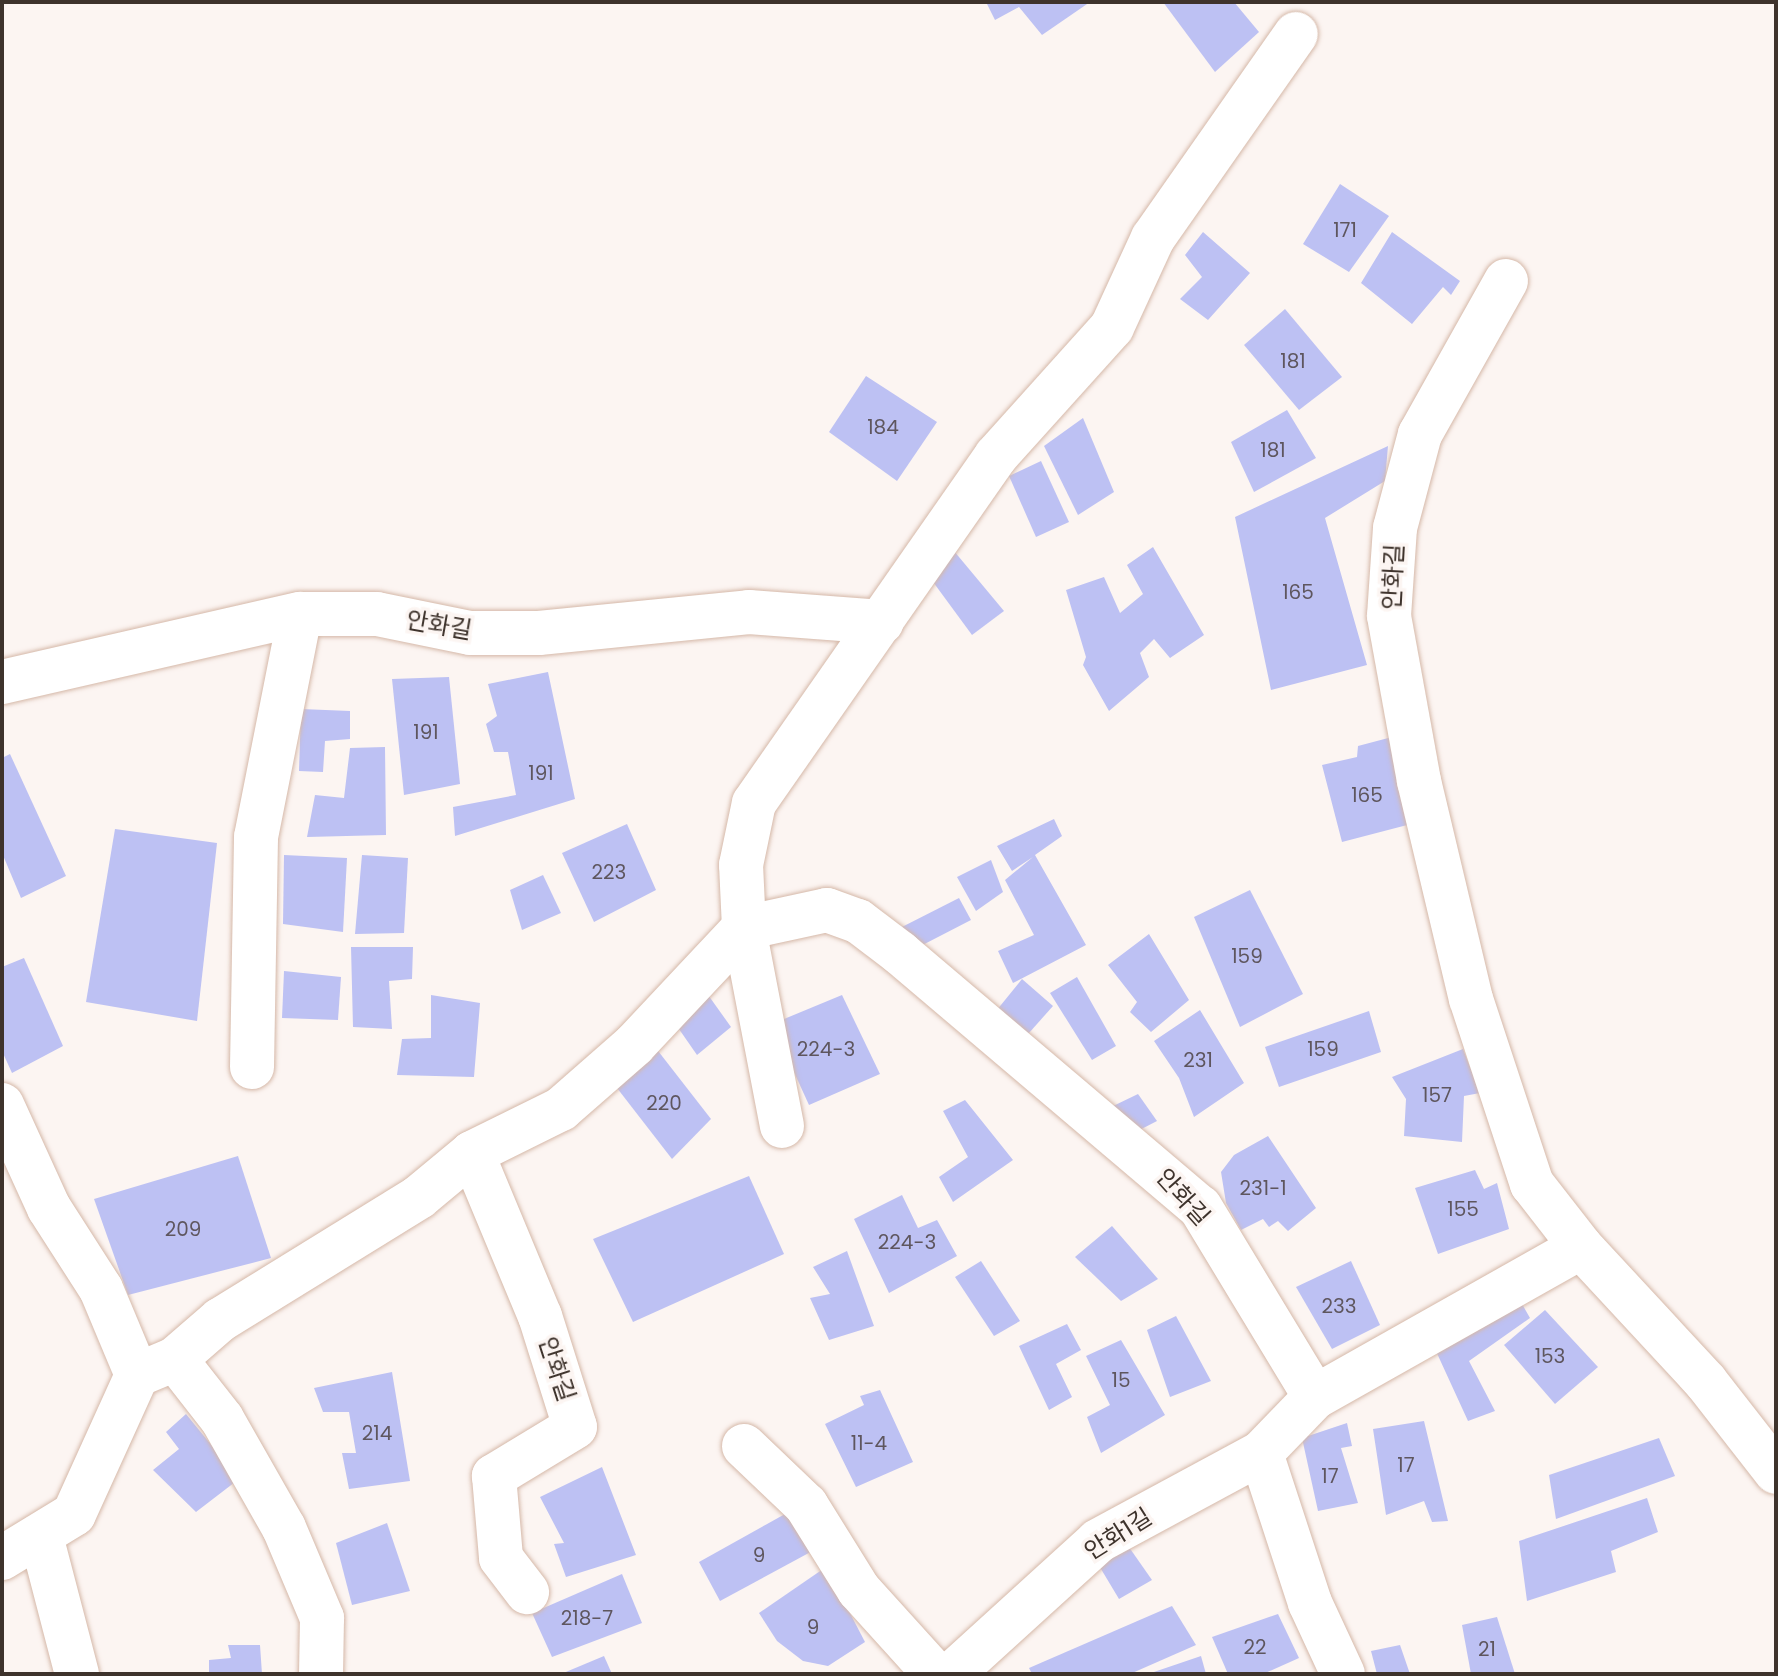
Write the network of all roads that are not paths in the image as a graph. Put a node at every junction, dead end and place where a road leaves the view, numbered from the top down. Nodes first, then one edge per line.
1 (1296, 34) dead end
2 (1506, 281) dead end
3 (300, 614) junction
4 (882, 622) junction
5 (2, 682) edge
6 (744, 928) junction
7 (252, 1067) dead end
8 (2, 1105) edge
9 (782, 1126) dead end
10 (472, 1153) junction
11 (1581, 1247) junction
12 (156, 1367) junction
13 (1315, 1397) junction
14 (744, 1446) dead end
15 (1261, 1453) junction
16 (1776, 1472) edge
17 (41, 1536) junction
18 (2, 1558) edge
19 (527, 1592) dead end
20 (950, 1673) edge
21 (77, 1674) edge
22 (321, 1674) edge
23 (1343, 1674) edge

1 - 4 street
2 - 11 street, 안화길
3 - 4 street, 안화길
3 - 5 street, 안화길
3 - 7 street
4 - 6 street
6 - 9 street
6 - 10 street
6 - 13 street, 안화길
8 - 12 street
10 - 12 street
10 - 19 street, 안화길
11 - 13 street
11 - 16 street, 안화길
12 - 17 street
12 - 22 street
13 - 15 street, 안화1길
14 - 20 street, 안화1길
15 - 20 street, 안화1길
15 - 23 street
17 - 18 street
17 - 21 street

